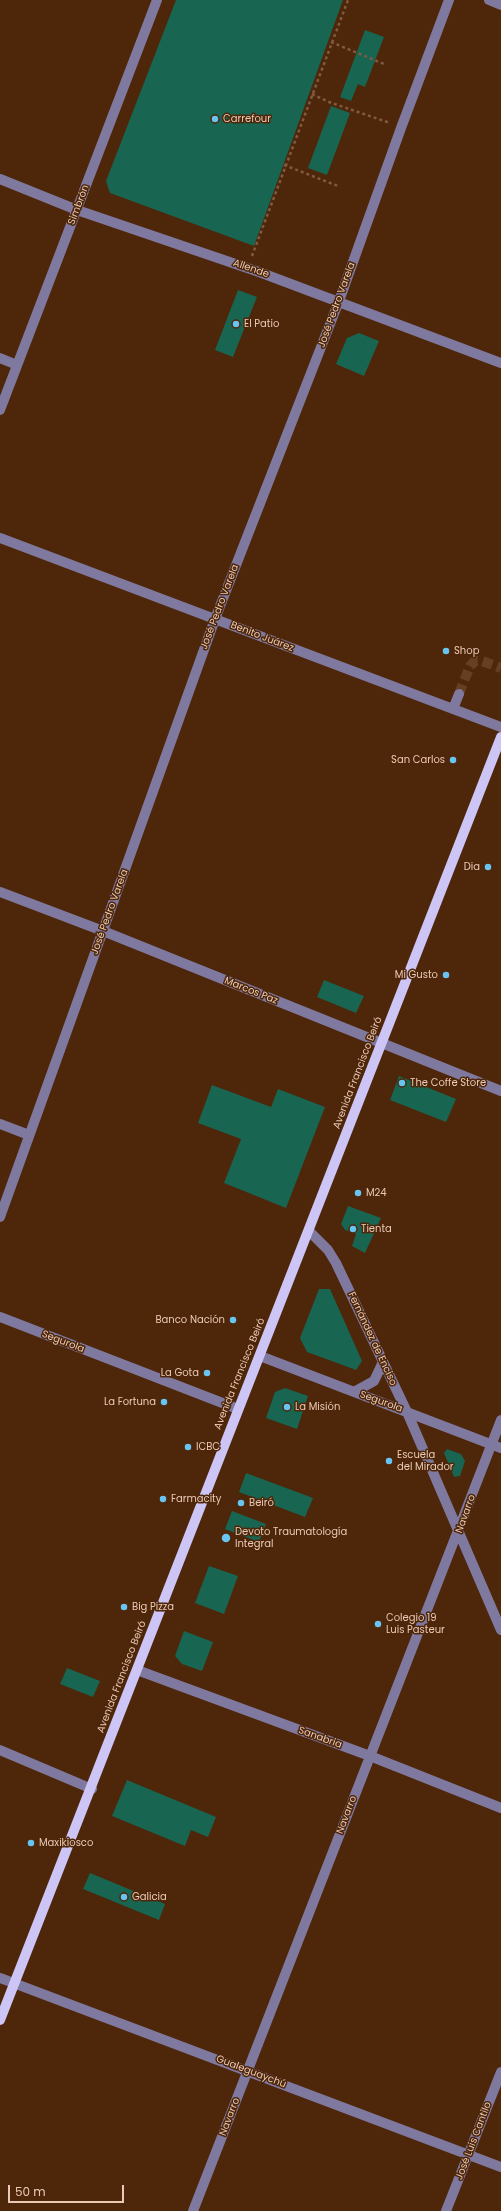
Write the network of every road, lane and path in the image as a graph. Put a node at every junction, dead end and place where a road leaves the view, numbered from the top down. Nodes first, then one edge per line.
1 (157, 0) edge
2 (348, 0) edge
3 (449, 0) edge
4 (489, 0) edge
5 (501, 5) edge
6 (331, 42) junction
7 (384, 64) dead end
8 (312, 94) junction
9 (400, 128) junction
10 (285, 165) junction
11 (0, 179) edge
12 (338, 186) dead end
13 (77, 210) junction
14 (256, 246) dead end
15 (339, 301) junction
16 (0, 358) edge
17 (501, 363) edge
18 (17, 365) junction
19 (0, 410) edge
20 (0, 538) edge
21 (215, 619) junction
22 (459, 694) tunnel mouth
23 (453, 709) junction
24 (501, 727) edge
25 (501, 737) edge
26 (0, 892) edge
27 (103, 931) junction
28 (382, 1044) junction
29 (501, 1091) edge
30 (0, 1124) edge
31 (29, 1135) junction
32 (0, 1217) edge
33 (309, 1232) junction
34 (0, 1317) edge
35 (260, 1356) junction
36 (384, 1362) junction
37 (354, 1392) junction
38 (238, 1409) junction
39 (407, 1412) junction
40 (501, 1420) edge
41 (496, 1446) edge
42 (459, 1533) junction
43 (501, 1630) edge
44 (137, 1670) junction
45 (0, 1750) edge
46 (370, 1756) junction
47 (92, 1789) junction
48 (501, 1808) edge
49 (0, 1978) edge
50 (14, 1983) junction
51 (0, 2020) edge
52 (249, 2071) junction
53 (501, 2072) edge
54 (468, 2155) junction
55 (501, 2167) edge
56 (193, 2211) edge
57 (446, 2211) edge

1 - 13 street, Simbrón
2 - 6 path
3 - 9 street, José Pedro Varela
4 - 5 street
6 - 7 path
6 - 8 path
8 - 9 path
8 - 10 path
9 - 15 street, José Pedro Varela
10 - 12 path
10 - 14 path
11 - 13 street, Allende
13 - 15 street, Allende
13 - 18 street, Simbrón
15 - 17 street, Allende
15 - 21 street, José Pedro Varela
16 - 18 street
18 - 19 street, Simbrón
20 - 21 street, Benito Juárez
21 - 23 street, Benito Juárez
21 - 27 street, José Pedro Varela
22 - 23 street
23 - 24 street, Benito Juárez
25 - 28 main road, Avenida Francisco Beiró
26 - 27 street, Marcos Paz
27 - 28 street, Marcos Paz
27 - 31 street, José Pedro Varela
28 - 29 street, Marcos Paz
28 - 33 main road, Avenida Francisco Beiró
30 - 31 street
31 - 32 street, José Pedro Varela
33 - 35 main road, Avenida Francisco Beiró
33 - 36 street, Fernández de Enciso
34 - 38 street, Segurola
35 - 37 street, Segurola
35 - 38 main road, Avenida Francisco Beiró
36 - 37 street
36 - 39 street, Fernández de Enciso
37 - 39 street, Segurola
38 - 44 main road, Avenida Francisco Beiró
39 - 41 street, Segurola
39 - 42 street, Fernández de Enciso
40 - 41 street, Navarro
41 - 42 street, Navarro
42 - 43 street, Fernández de Enciso
42 - 46 street, Navarro
44 - 46 street, Sanabria
44 - 47 main road, Avenida Francisco Beiró
45 - 47 street
46 - 48 street, Sanabria
46 - 52 street, Navarro
47 - 50 main road, Avenida Francisco Beiró
49 - 50 street, Gualeguaychú
50 - 51 main road, Avenida Francisco Beiró
50 - 52 street, Gualeguaychú
52 - 54 street, Gualeguaychú
52 - 56 street, Navarro
53 - 54 street, José Luis Cantilo
54 - 55 street, Gualeguaychú
54 - 57 street, José Luis Cantilo

